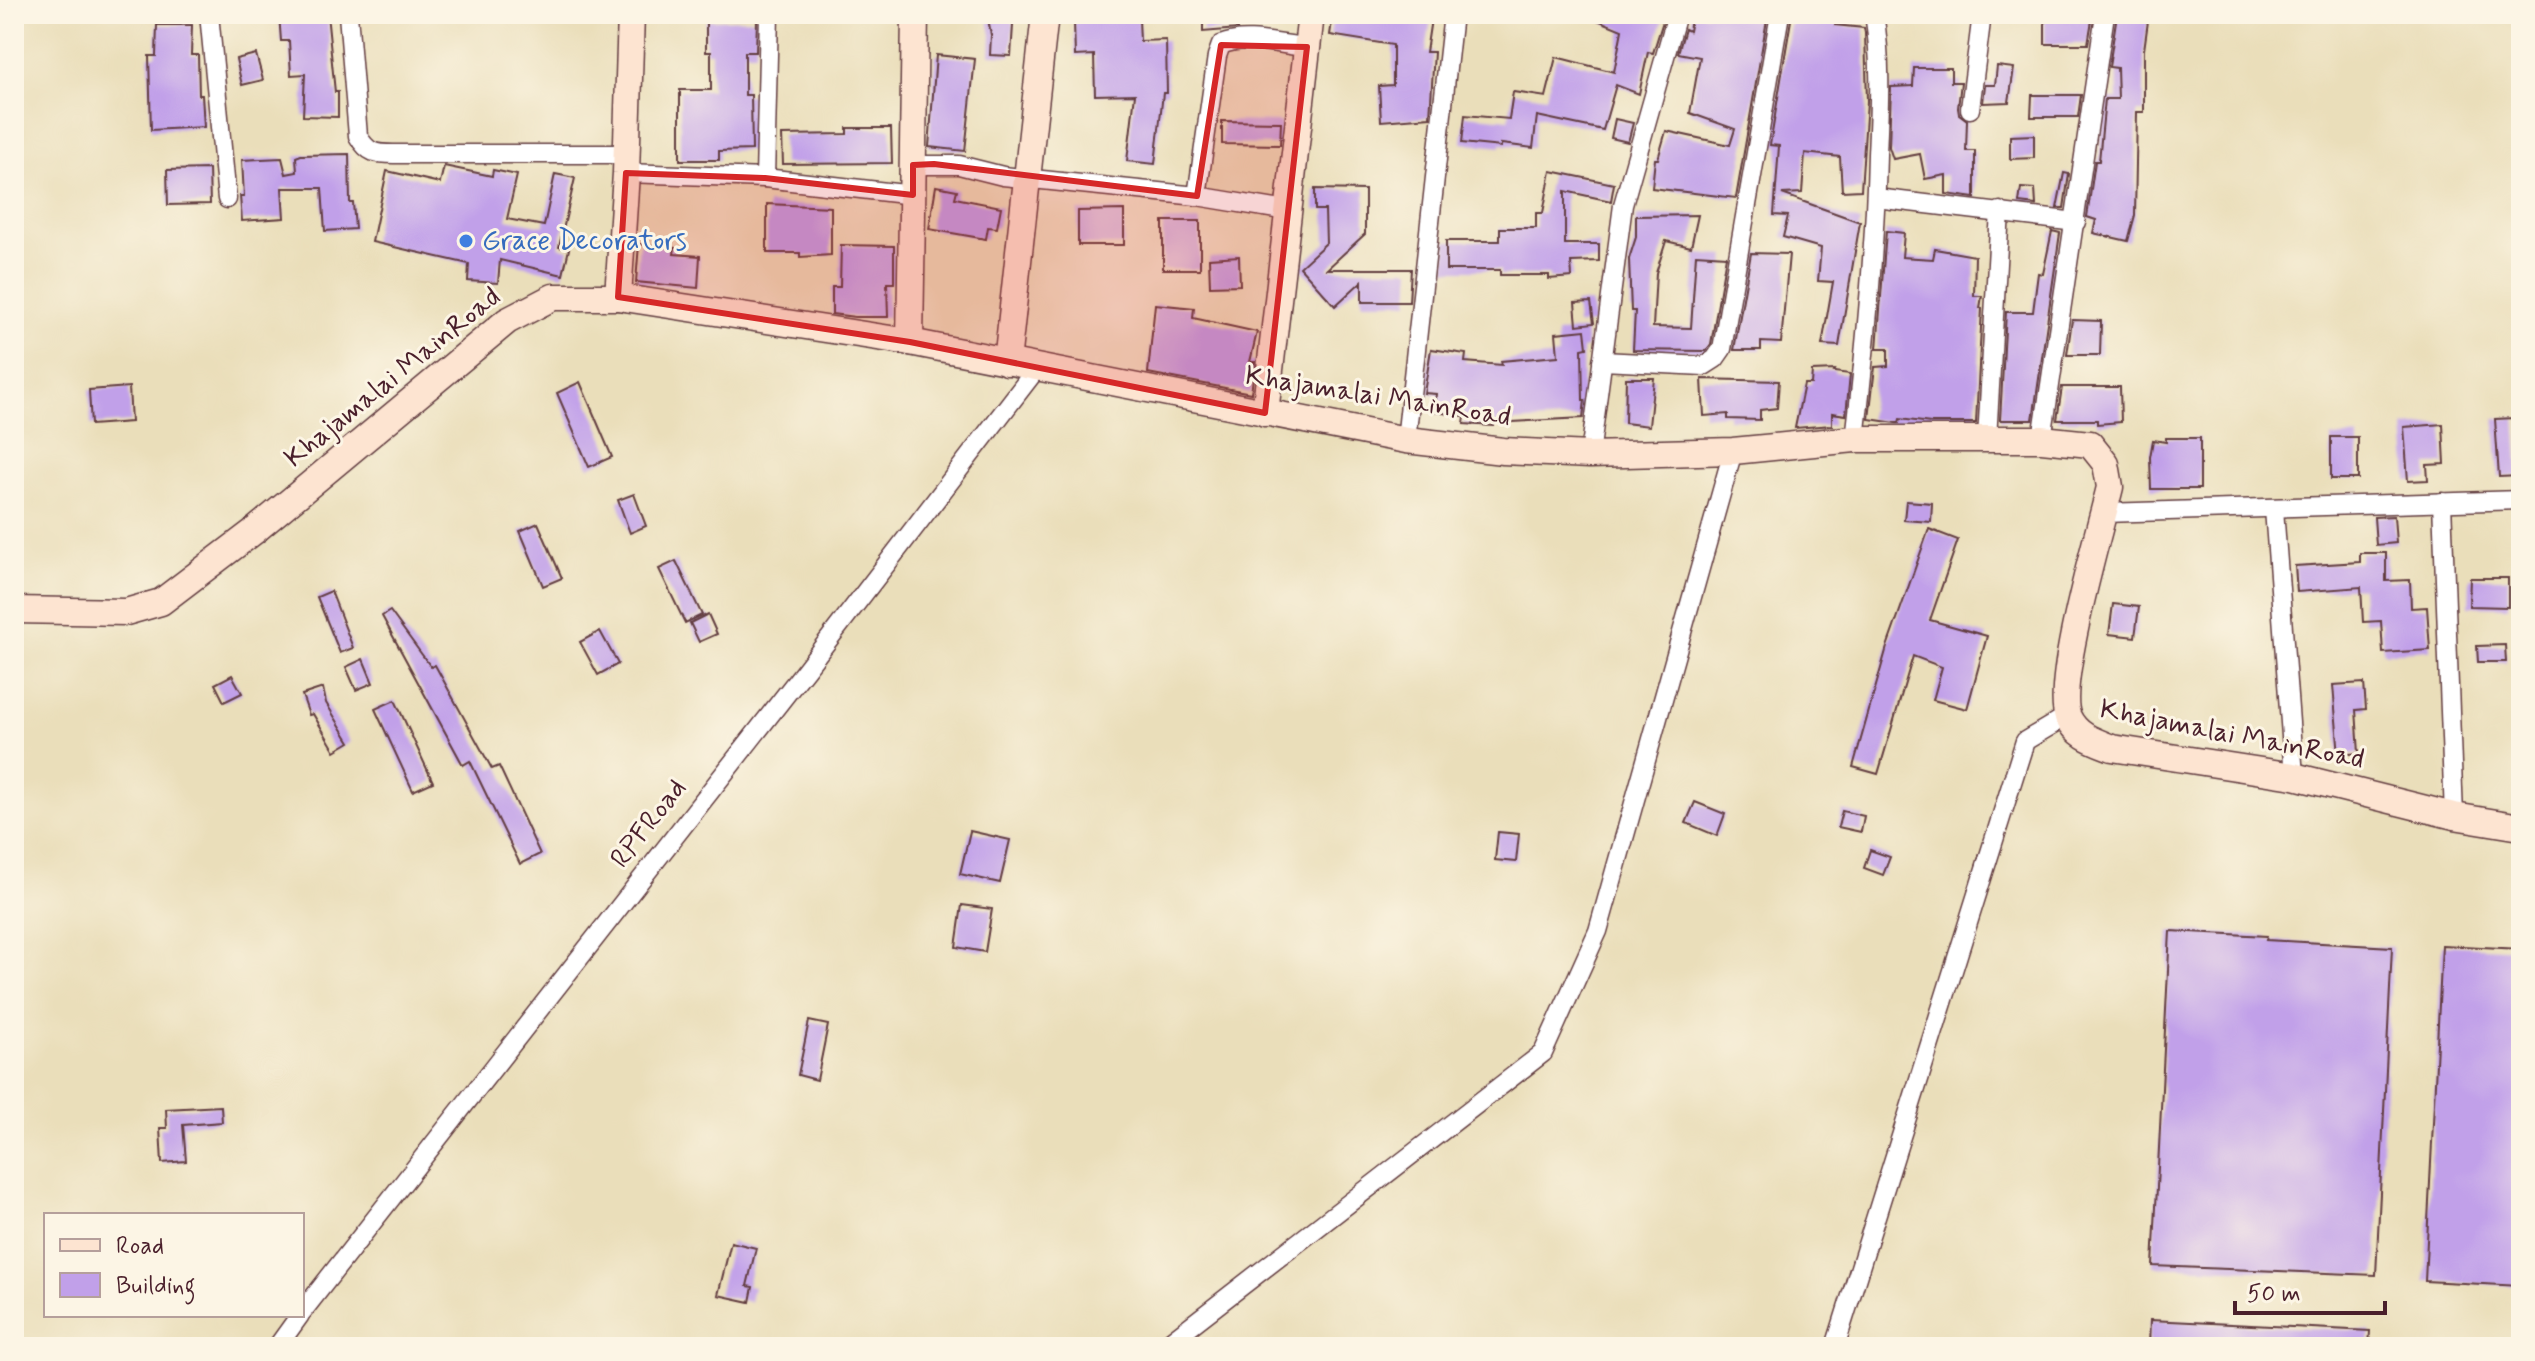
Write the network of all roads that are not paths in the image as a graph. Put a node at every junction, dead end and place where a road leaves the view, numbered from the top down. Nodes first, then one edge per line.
1 (209, 14) edge
2 (348, 14) edge
3 (631, 14) edge
4 (769, 14) edge
5 (915, 14) edge
6 (1045, 14) edge
7 (1311, 14) edge
8 (1453, 14) edge
9 (1677, 14) edge
10 (1780, 14) edge
11 (1874, 14) edge
12 (1982, 14) edge
13 (2105, 14) edge
14 (1307, 47) junction
15 (1970, 109) dead end
16 (626, 163) junction
17 (913, 165) junction
18 (1026, 177) junction
19 (765, 178) junction
20 (913, 195) junction
21 (1197, 196) junction
22 (1876, 198) junction
23 (227, 199) dead end
24 (1288, 211) junction
25 (2000, 211) junction
26 (2076, 222) junction
27 (618, 297) junction
28 (910, 342) junction
29 (1602, 361) junction
30 (1007, 362) junction
31 (1037, 368) junction
32 (1265, 413) junction
33 (1855, 439) junction
34 (1987, 439) junction
35 (2042, 439) junction
36 (1406, 440) junction
37 (1733, 451) junction
38 (1590, 455) junction
39 (2521, 500) edge
40 (2442, 502) junction
41 (2274, 509) junction
42 (2104, 513) junction
43 (14, 610) edge
44 (2067, 716) junction
45 (2294, 776) junction
46 (2454, 816) junction
47 (2521, 827) edge
48 (304, 1310) edge
49 (299, 1317) edge
50 (277, 1347) edge
51 (1163, 1347) edge
52 (1835, 1347) edge

1 - 23 street
2 - 16 street
3 - 16 main road
4 - 19 street
5 - 17 main road
6 - 18 main road
7 - 14 main road
8 - 36 street
9 - 29 street
10 - 29 street
11 - 22 street
12 - 15 street
13 - 26 street
14 - 21 street
14 - 24 main road
16 - 19 street
16 - 27 main road
17 - 18 street
17 - 20 main road
18 - 21 street
18 - 30 main road
19 - 20 street
20 - 28 main road
21 - 24 street
22 - 25 street
22 - 33 street
24 - 32 main road
25 - 26 street
25 - 34 street
26 - 35 street
27 - 28 main road, Khajamalai MainRoad
27 - 43 main road, Khajamalai MainRoad
28 - 30 main road, Khajamalai MainRoad
29 - 38 street
30 - 31 main road, Khajamalai MainRoad
31 - 32 main road, Khajamalai MainRoad
31 - 48 street, RPFRoad
32 - 36 main road, Khajamalai MainRoad
33 - 34 main road, Khajamalai MainRoad
33 - 37 main road, Khajamalai MainRoad
34 - 35 main road, Khajamalai MainRoad
35 - 42 main road, Khajamalai MainRoad
36 - 38 main road, Khajamalai MainRoad
37 - 38 main road, Khajamalai MainRoad
37 - 51 street
39 - 40 street
40 - 41 street
40 - 46 street
41 - 42 street
41 - 45 street
42 - 44 main road, Khajamalai MainRoad
44 - 45 main road, Khajamalai MainRoad
44 - 52 street
45 - 46 main road, Khajamalai MainRoad
46 - 47 main road, Khajamalai MainRoad
49 - 50 street, RPFRoad

